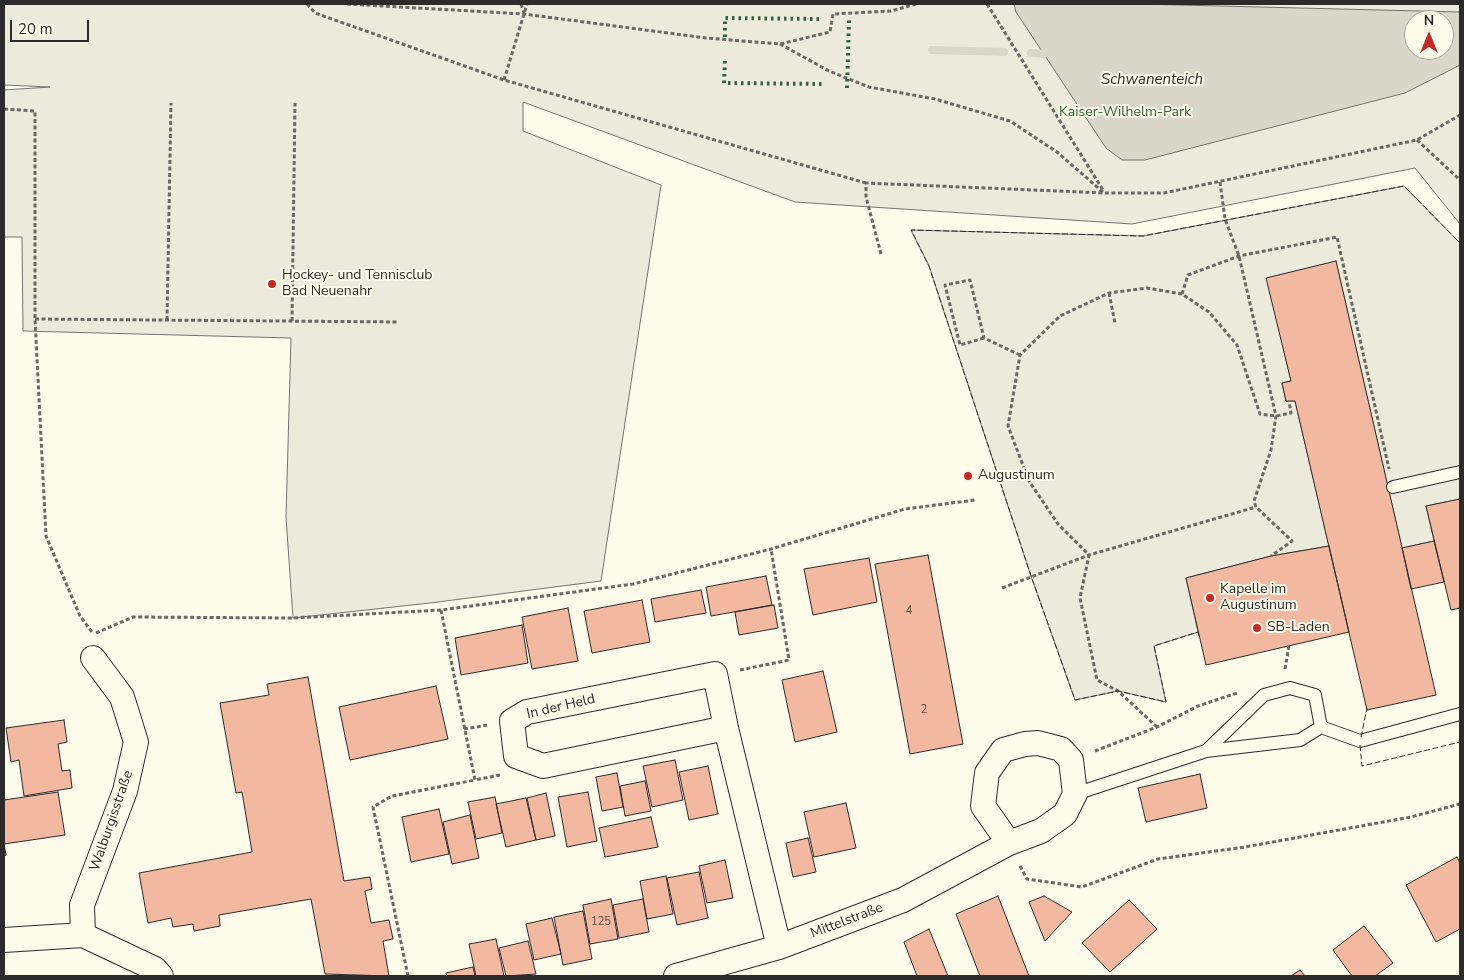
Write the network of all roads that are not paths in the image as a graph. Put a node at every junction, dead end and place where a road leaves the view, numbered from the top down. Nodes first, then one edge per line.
1 (1460, 472) edge
2 (1393, 486) road end
3 (93, 658) dead end
4 (1460, 714) edge
5 (1321, 727) junction
6 (726, 728) junction
7 (1206, 752) junction
8 (1075, 794) junction
9 (1009, 843) junction
10 (83, 935) junction
11 (4, 940) edge
12 (779, 947) junction
13 (161, 976) edge
14 (676, 976) edge

1 - 2 lane
3 - 10 street, Walburgisstraße
4 - 5 lane
5 - 7 lane
5 - 7 lane
6 - 6 street, In der Held
6 - 12 street
7 - 8 lane
8 - 9 street, Mittelstraße
8 - 9 street
9 - 12 street, Mittelstraße
10 - 11 street
10 - 13 street
12 - 14 street, Mittelstraße

